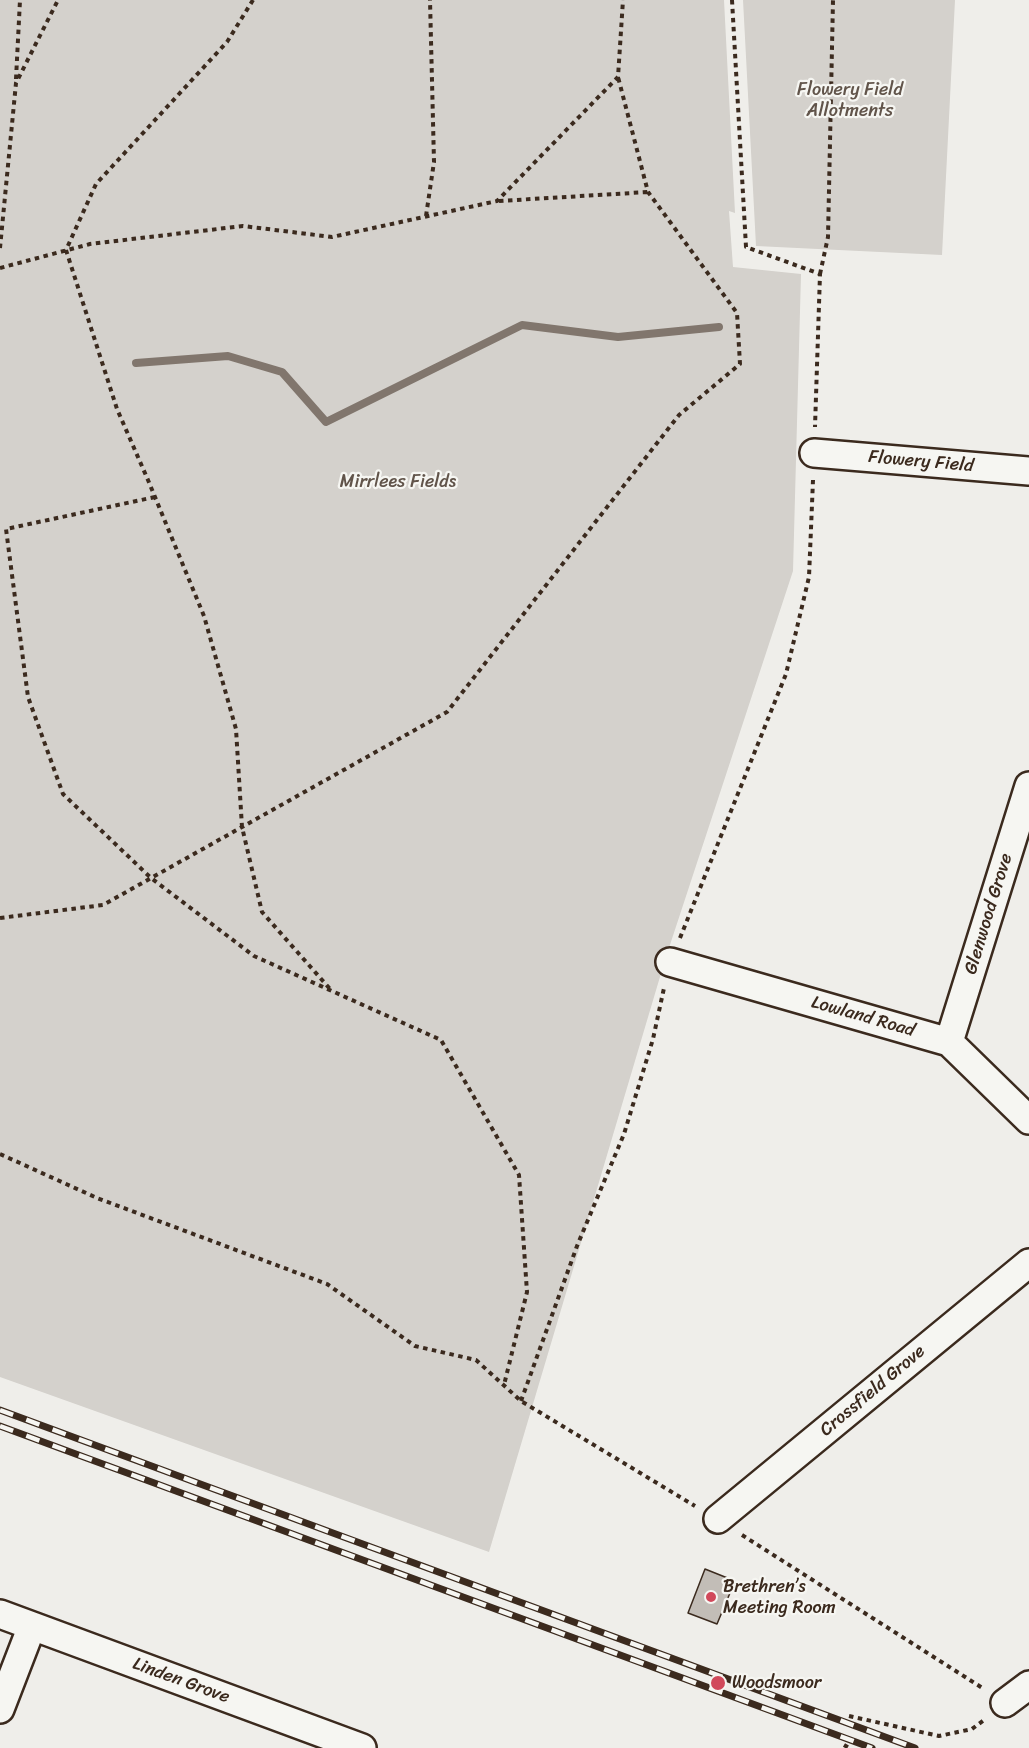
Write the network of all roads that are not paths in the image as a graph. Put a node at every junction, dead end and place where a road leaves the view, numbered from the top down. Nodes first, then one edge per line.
1 (814, 453) road end
2 (1029, 471) edge
3 (1029, 786) edge
4 (670, 962) road end
5 (949, 1042) junction
6 (1029, 1120) edge
7 (1029, 1263) edge
8 (718, 1519) road end
9 (0, 1614) edge
10 (32, 1626) junction
11 (1029, 1685) edge
12 (1005, 1703) road end
13 (0, 1709) edge
14 (362, 1748) edge

1 - 2 street, Flowery Field
3 - 5 street, Glenwood Grove
4 - 5 street, Lowland Road
5 - 6 street, Lowland Road
7 - 8 street, Crossfield Grove
9 - 10 street, Linden Grove
10 - 13 street
10 - 14 street, Linden Grove
11 - 12 street

